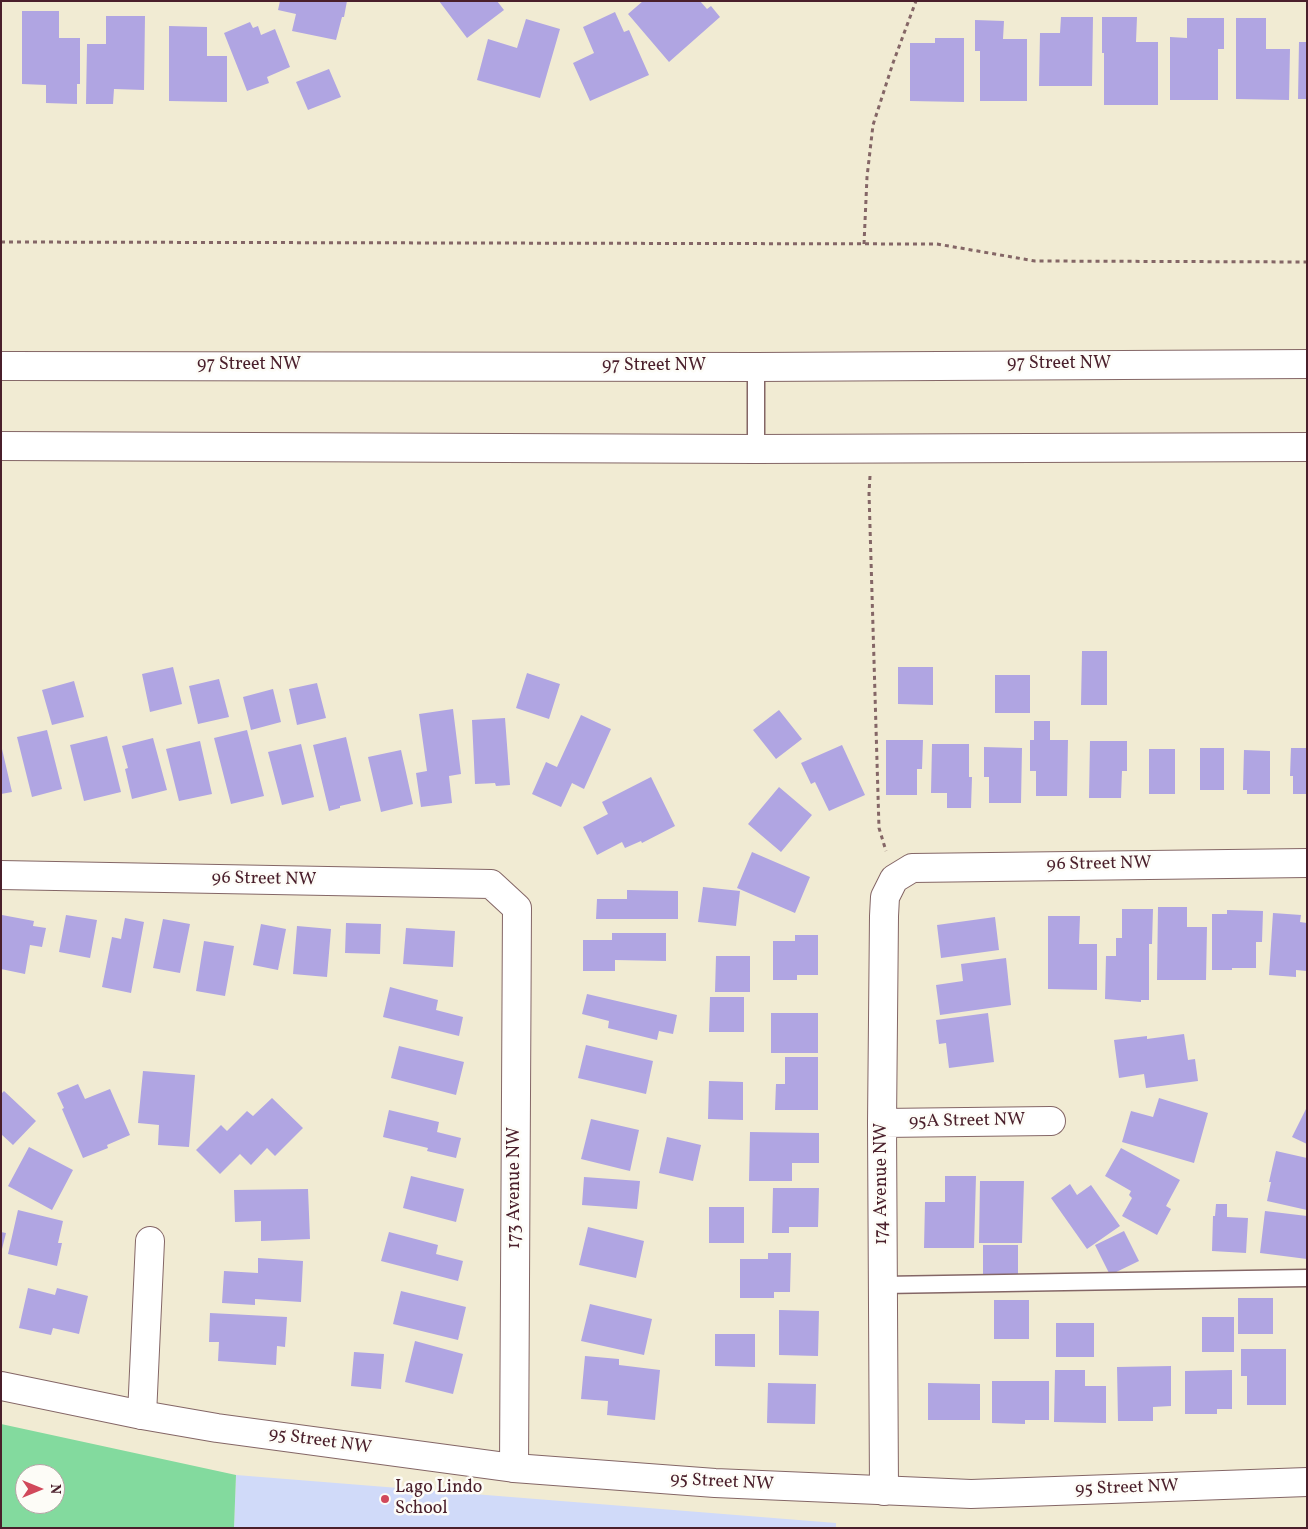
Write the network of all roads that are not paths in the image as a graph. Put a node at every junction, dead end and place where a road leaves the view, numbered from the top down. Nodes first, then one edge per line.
1 (1307, 364) edge
2 (1, 366) edge
3 (756, 367) junction
4 (1, 446) edge
5 (1307, 447) edge
6 (756, 448) junction
7 (1307, 863) edge
8 (1, 875) edge
9 (894, 879) joint
10 (517, 908) joint
11 (1051, 1121) dead end
12 (882, 1123) junction
13 (150, 1241) dead end
14 (1307, 1278) edge
15 (883, 1284) junction
16 (1, 1386) edge
17 (142, 1415) junction
18 (514, 1468) junction
19 (1307, 1482) edge
20 (884, 1491) junction

1 - 3 street, 97 Street NW
2 - 3 street, 97 Street NW
3 - 6 lane
4 - 6 street
5 - 6 street
7 - 9 street, 96 Street NW
8 - 10 street, 96 Street NW
9 - 12 street, 174 Avenue NW
10 - 18 street, 173 Avenue NW
11 - 12 street, 95A Street NW
12 - 15 street, 174 Avenue NW
13 - 17 street
14 - 15 lane
15 - 20 street, 174 Avenue NW
16 - 17 street, 95 Street NW
17 - 18 street, 95 Street NW
18 - 20 street, 95 Street NW
19 - 20 street, 95 Street NW

